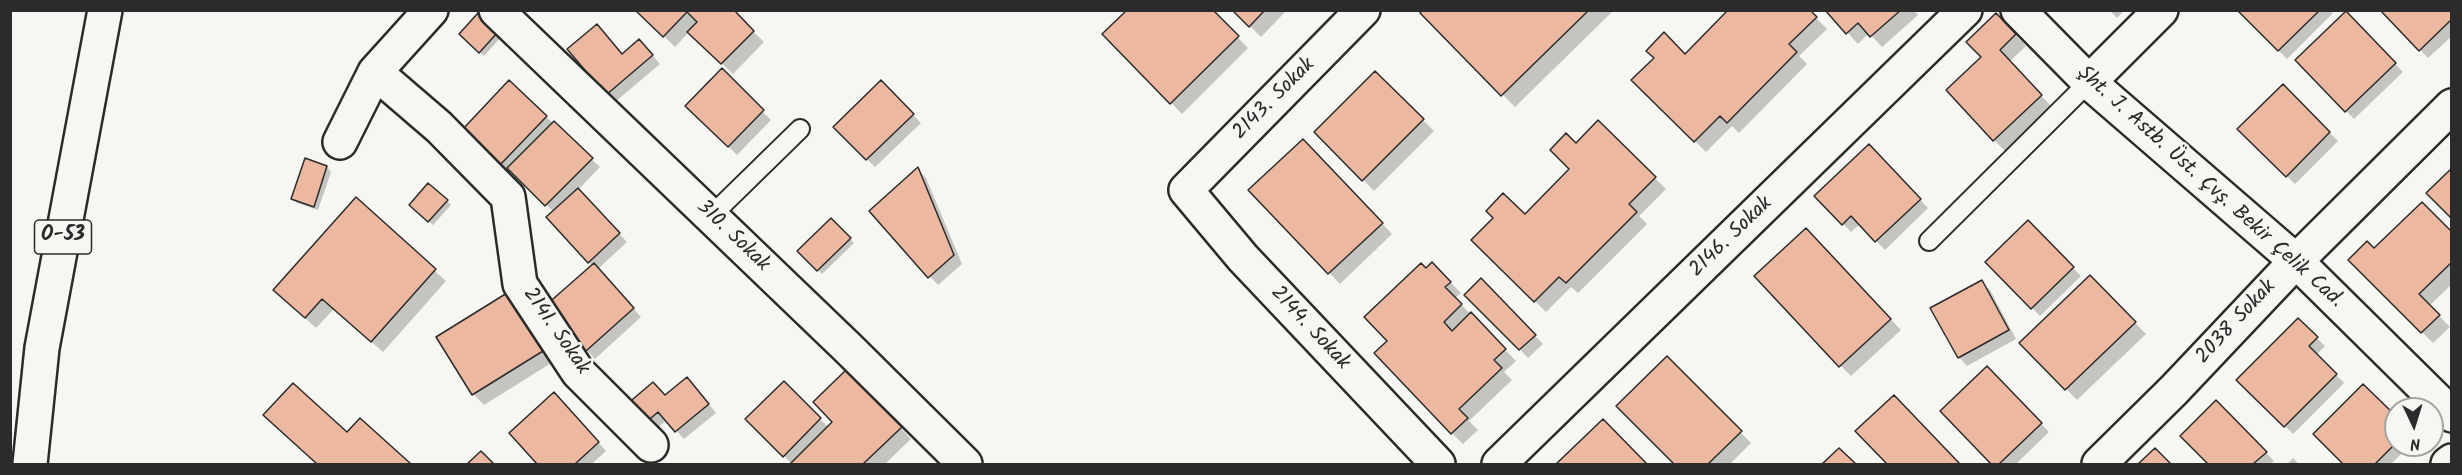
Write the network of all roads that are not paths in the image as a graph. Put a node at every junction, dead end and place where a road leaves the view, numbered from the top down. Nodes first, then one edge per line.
1 (105, 10) edge
2 (431, 10) edge
3 (496, 10) edge
4 (1363, 10) edge
5 (1965, 10) edge
6 (2018, 10) edge
7 (2161, 10) edge
8 (375, 72) junction
9 (2088, 82) junction
10 (2451, 106) edge
11 (800, 129) dead end
12 (340, 142) dead end
13 (1186, 190) joint
14 (711, 216) junction
15 (1929, 241) dead end
16 (2296, 261) junction
17 (2451, 415) edge
18 (651, 445) dead end
19 (30, 465) edge
20 (965, 465) edge
21 (1438, 465) edge
22 (1499, 465) edge
23 (2098, 465) edge

1 - 19 main road, O-53
2 - 8 main road
3 - 14 main road, 310. Sokak
4 - 13 main road, 2143. Sokak
5 - 22 main road, 2146. Sokak
6 - 9 main road, Şht. J. Astb. Üst. Çvş. Bekir Çelik Cad.
7 - 9 main road
8 - 12 main road
8 - 18 main road, 2141. Sokak
9 - 15 lane
9 - 16 main road, Şht. J. Astb. Üst. Çvş. Bekir Çelik Cad.
10 - 16 main road, 2038 Sokak
11 - 14 lane
13 - 21 main road, 2144. Sokak
14 - 20 main road, 310. Sokak
16 - 17 main road, Şht. J. Astb. Üst. Çvş. Bekir Çelik Cad.
16 - 23 main road, 2038 Sokak

